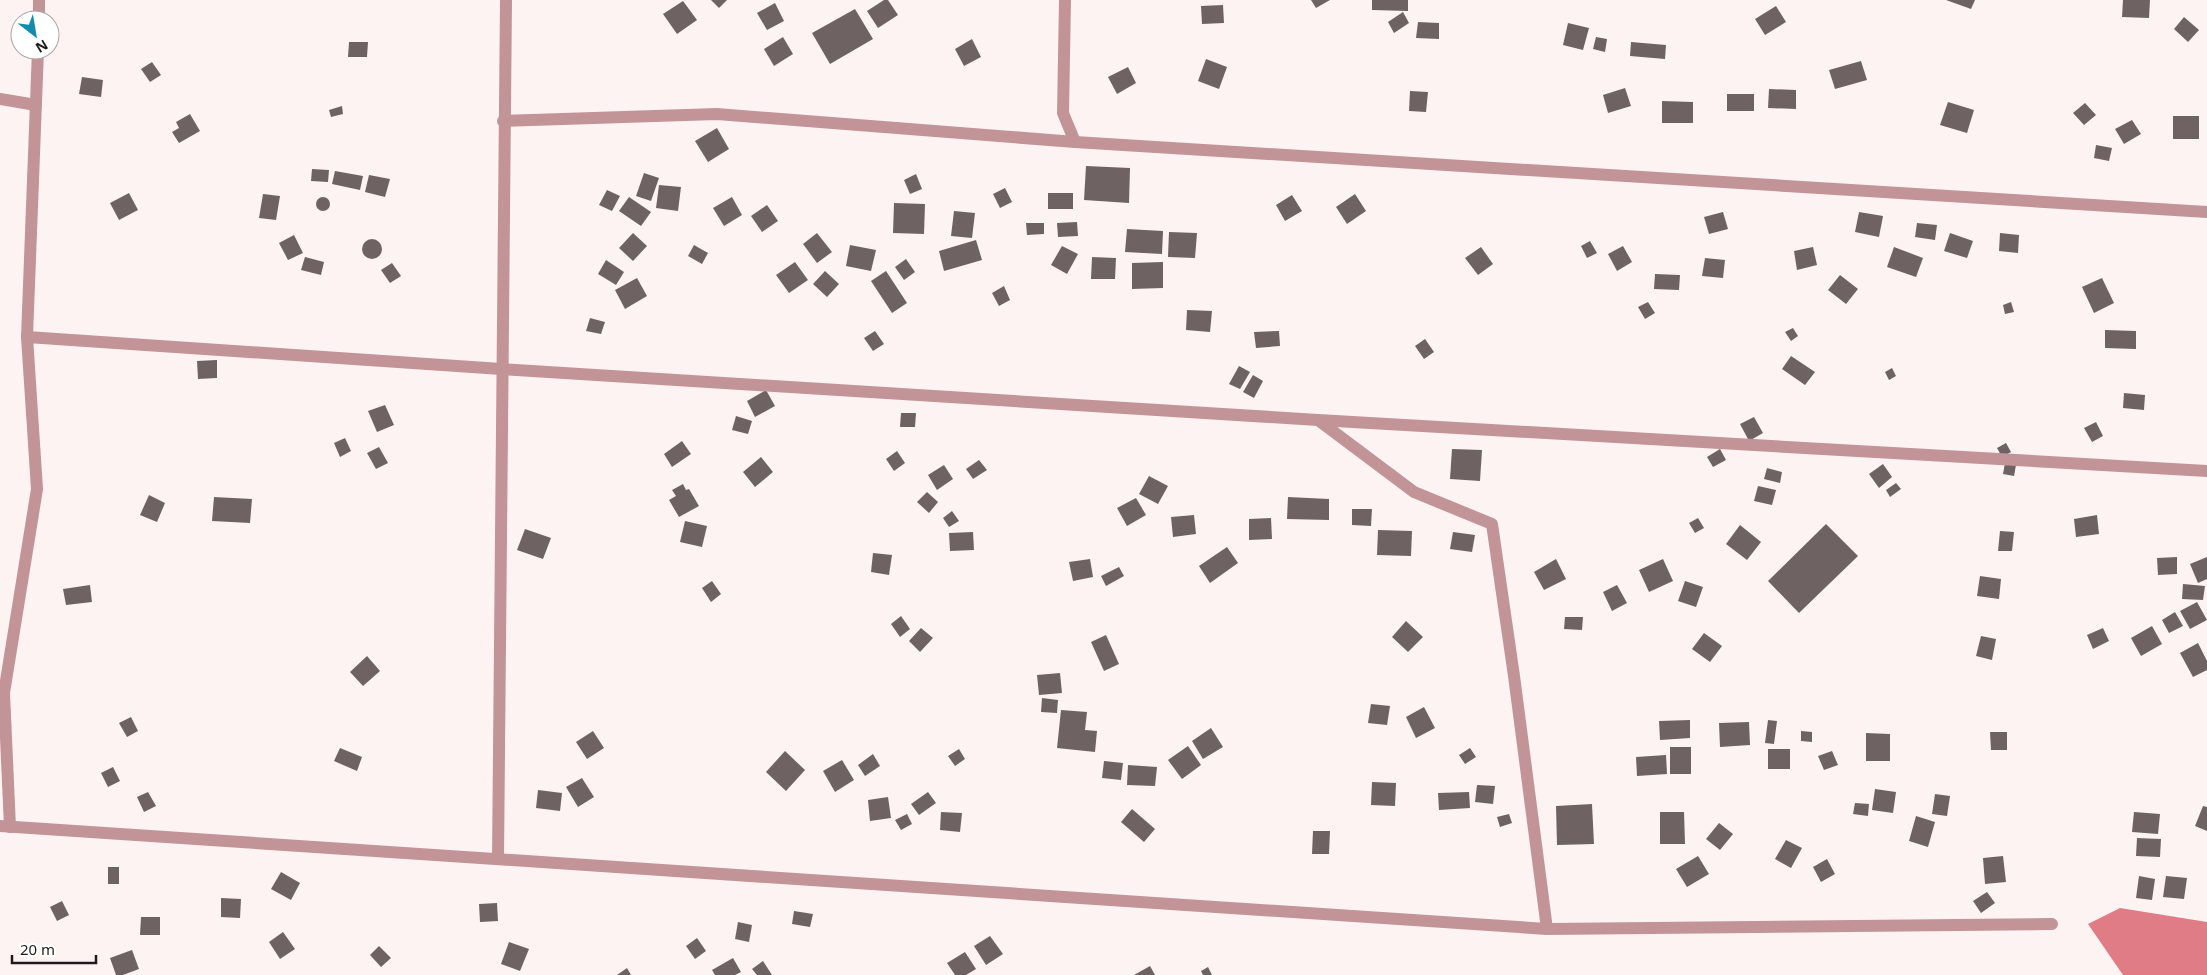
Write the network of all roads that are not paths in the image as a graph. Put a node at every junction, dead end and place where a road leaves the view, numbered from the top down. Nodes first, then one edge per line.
1 (506, 0) edge
2 (1065, 0) edge
3 (38, 60) edge
4 (0, 99) edge
5 (36, 105) junction
6 (503, 121) junction
7 (1075, 142) junction
8 (2207, 212) edge
9 (27, 337) junction
10 (501, 369) junction
11 (1318, 420) junction
12 (2207, 471) edge
13 (5, 827) edge
14 (498, 859) junction
15 (2052, 924) dead end
16 (1547, 929) junction

1 - 6 street
2 - 7 street
3 - 5 street
4 - 5 street
5 - 9 street
6 - 7 street
6 - 10 street
7 - 8 street
9 - 10 street
9 - 13 street
10 - 11 street
10 - 14 street
11 - 12 street
11 - 16 street
13 - 14 street
14 - 16 street
15 - 16 street

